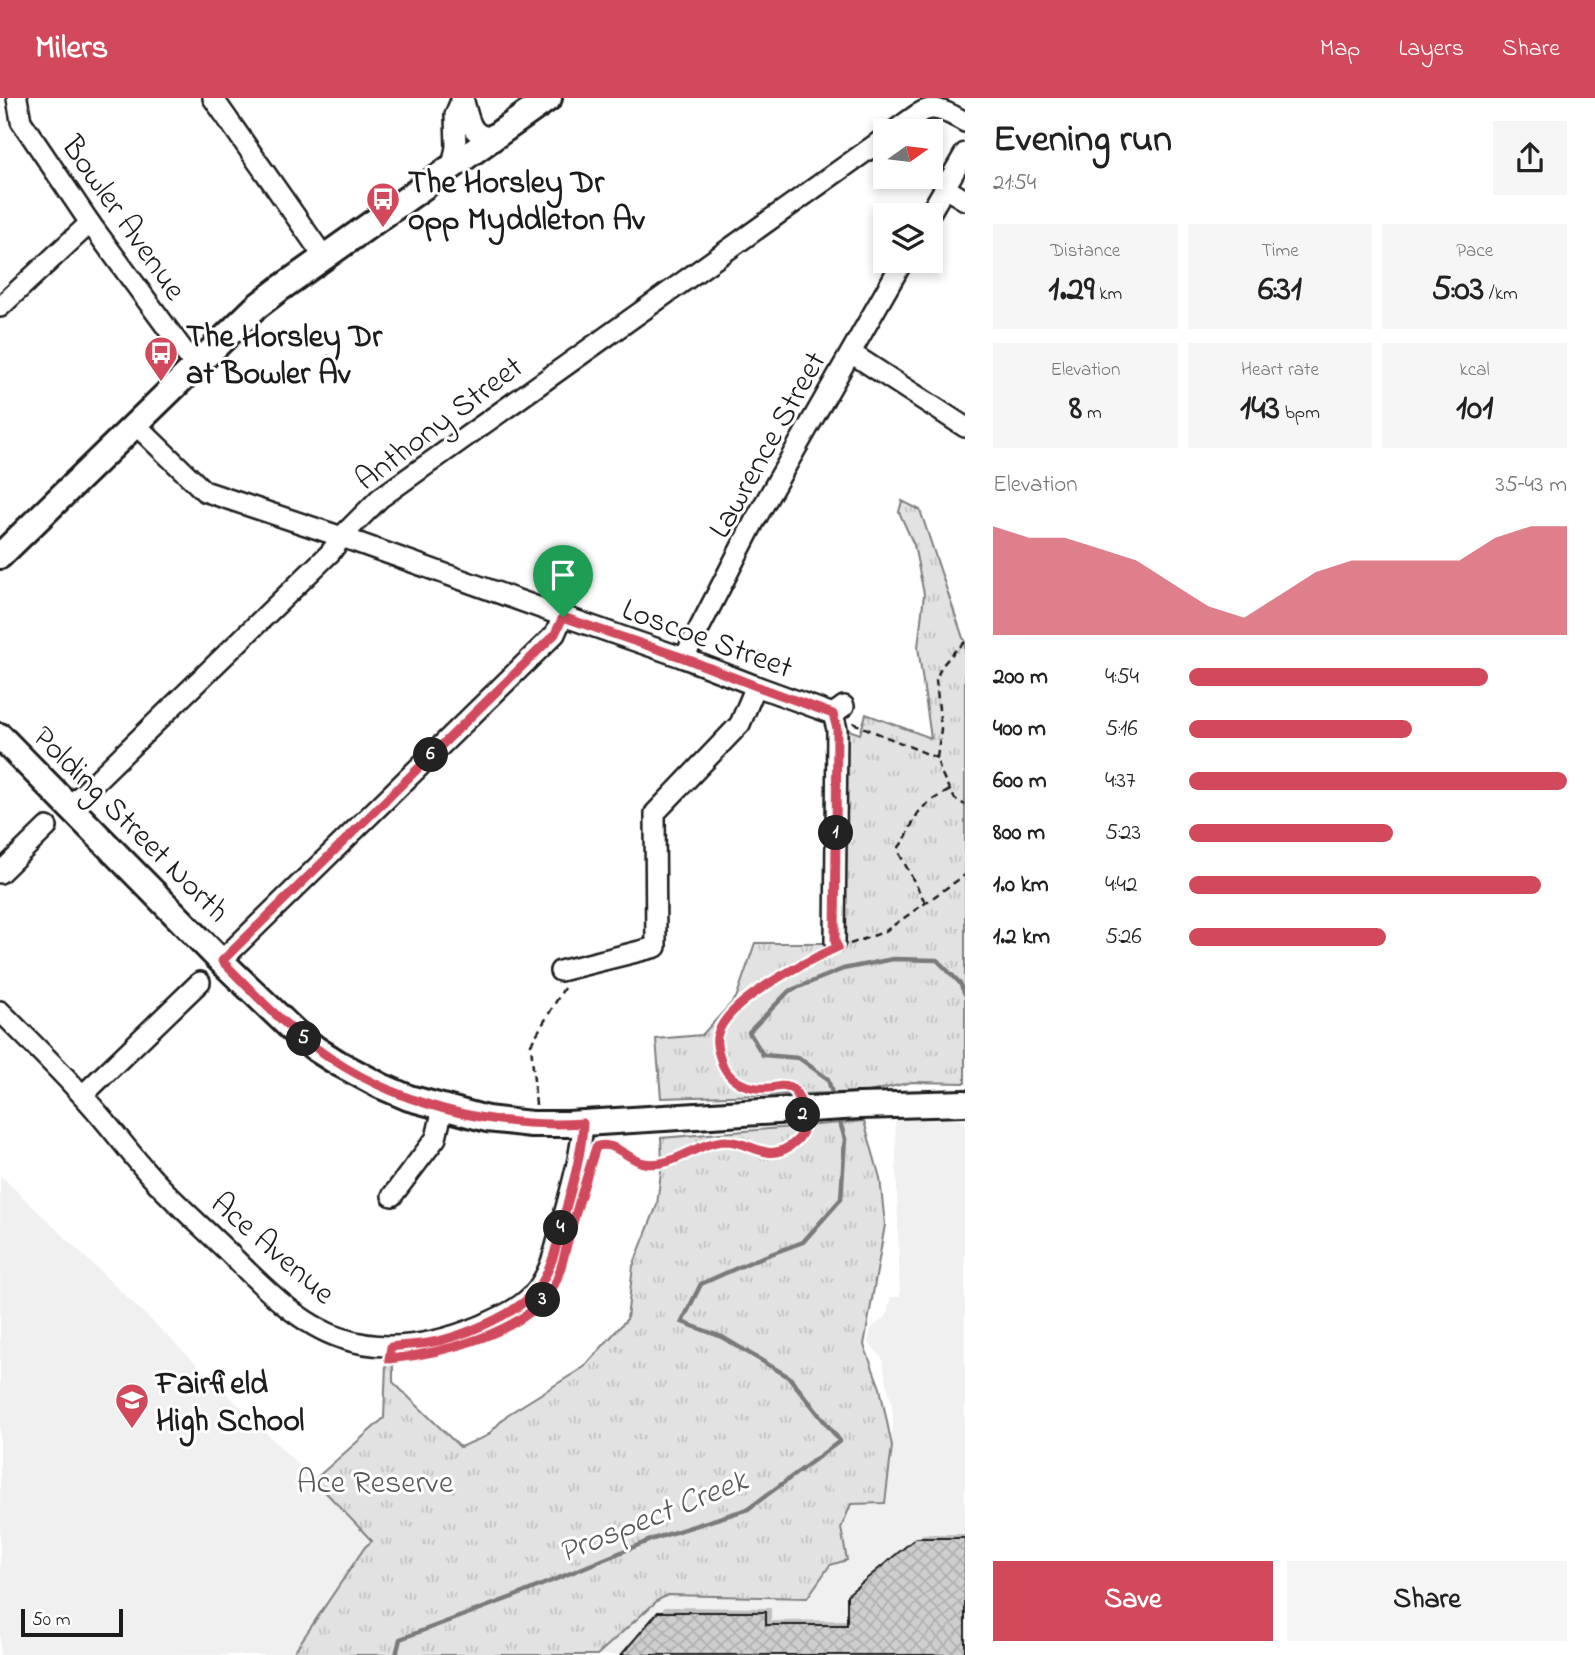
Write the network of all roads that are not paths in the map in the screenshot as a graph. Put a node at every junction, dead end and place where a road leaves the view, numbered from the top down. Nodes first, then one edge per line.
1 (17, 98) edge
2 (213, 98) edge
3 (462, 98) edge
4 (549, 98) edge
5 (911, 119) edge
6 (965, 122) edge
7 (496, 136) junction
8 (873, 146) edge
9 (965, 153) edge
10 (452, 167) junction
11 (945, 188) junction
12 (965, 200) edge
13 (936, 203) edge
14 (90, 223) junction
15 (324, 257) junction
16 (896, 273) edge
17 (0, 307) edge
18 (851, 352) junction
19 (195, 366) junction
20 (136, 425) junction
21 (965, 427) edge
22 (342, 537) junction
23 (0, 555) edge
24 (563, 617) junction
25 (684, 658) junction
26 (756, 686) junction
27 (0, 736) edge
28 (69, 807) junction
29 (47, 827) dead end
30 (0, 873) edge
31 (836, 944) road end
32 (222, 961) junction
33 (568, 969) road end
34 (200, 982) dead end
35 (0, 1011) edge
36 (83, 1095) junction
37 (965, 1103) edge
38 (443, 1108) junction
39 (583, 1123) junction
40 (392, 1196) dead end

1 - 14 street, Bowler Avenue
2 - 15 street
3 - 7 street
3 - 10 street
4 - 7 main road
5 - 6 street
7 - 10 main road
8 - 22 street, Anthony Street
9 - 11 street
10 - 15 main road
11 - 12 street
11 - 13 street
14 - 17 street
14 - 19 street, Bowler Avenue
15 - 19 main road
16 - 18 street, Lawrence Street
18 - 21 street
18 - 25 street, Lawrence Street
19 - 20 main road
20 - 22 street, Loscoe Street
20 - 23 main road
22 - 24 street, Loscoe Street
22 - 28 street, Anthony Street
24 - 25 street, Loscoe Street
24 - 32 street
25 - 26 street, Loscoe Street
26 - 31 street, Loscoe Street
26 - 33 street
27 - 28 main road, Polding Street North
28 - 32 main road, Polding Street North
29 - 30 street
32 - 38 main road, Polding Street North
34 - 36 street
35 - 36 street, Ace Avenue
36 - 39 street, Ace Avenue
37 - 39 main road, Polding Street North, bridge
38 - 39 main road, Polding Street North
38 - 40 street

